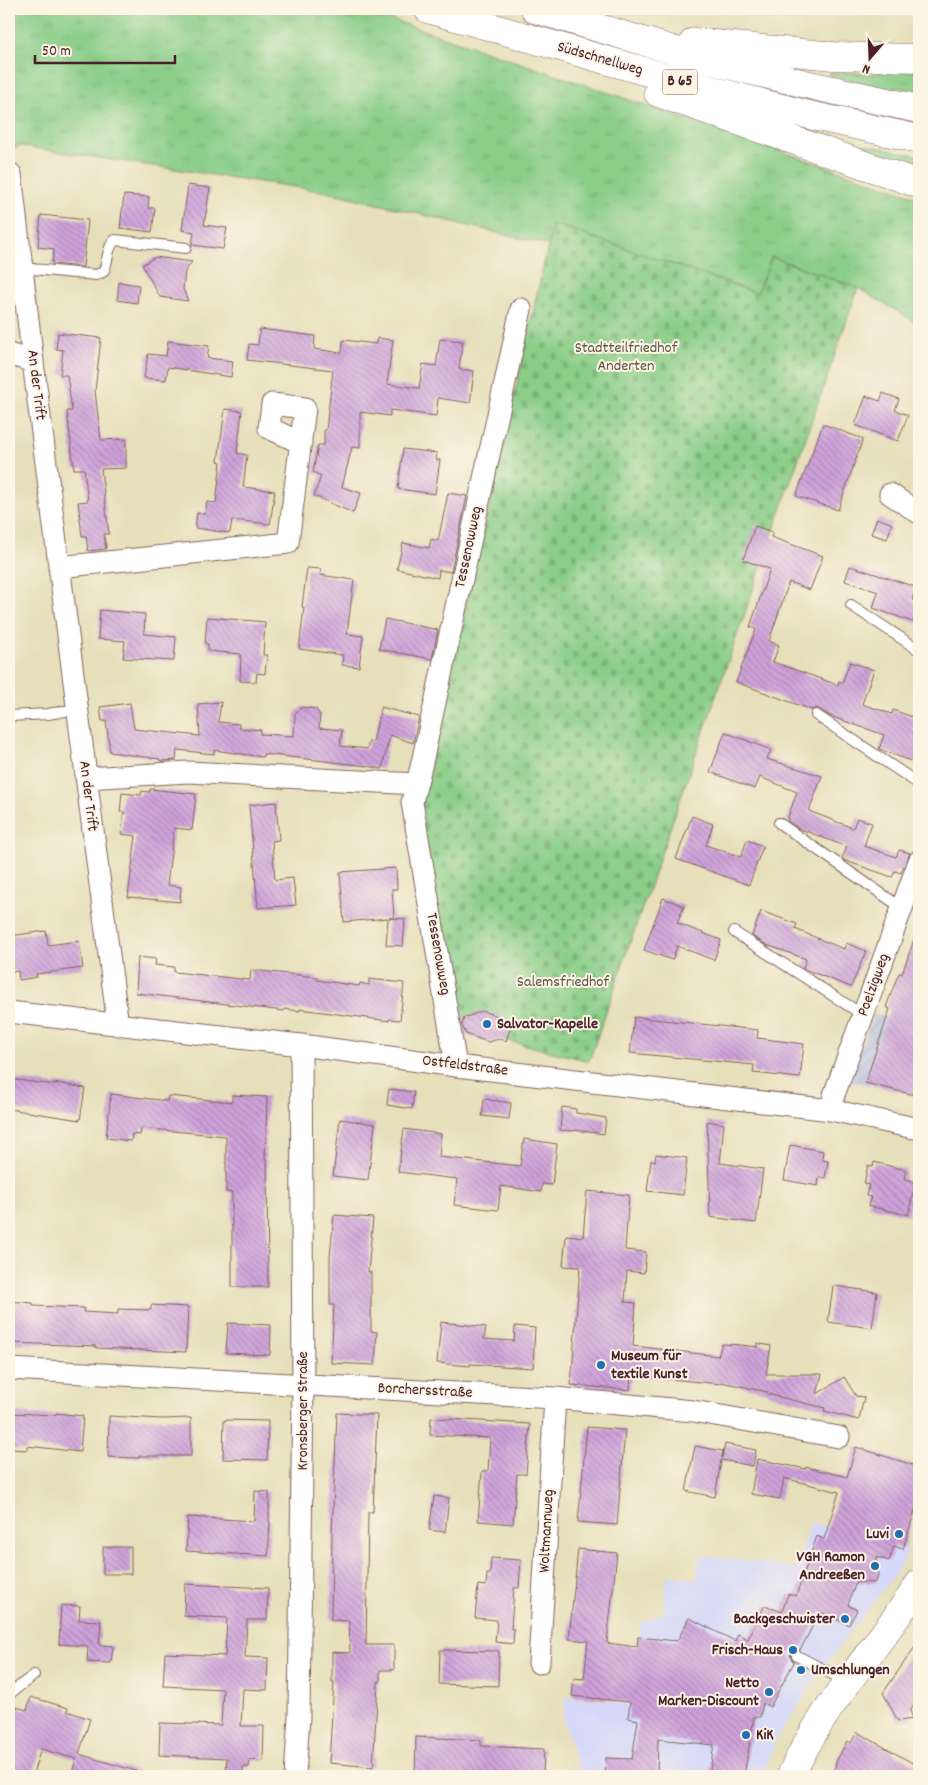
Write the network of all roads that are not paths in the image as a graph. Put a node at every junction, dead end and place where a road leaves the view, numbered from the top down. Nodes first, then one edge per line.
1 (535, 9) edge
2 (436, 12) edge
3 (594, 27) junction
4 (919, 58) edge
5 (919, 109) edge
6 (919, 139) edge
7 (10, 174) edge
8 (919, 184) edge
9 (186, 248) dead end
10 (22, 268) junction
11 (521, 309) dead end
12 (9, 354) edge
13 (32, 362) junction
14 (301, 442) dead end
15 (890, 494) dead end
16 (919, 513) edge
17 (59, 567) junction
18 (851, 604) dead end
19 (919, 650) edge
20 (77, 709) junction
21 (816, 715) dead end
22 (9, 716) edge
23 (86, 778) junction
24 (417, 784) junction
25 (919, 784) edge
26 (779, 823) dead end
27 (919, 861) edge
28 (902, 908) junction
29 (734, 932) dead end
30 (9, 1012) edge
31 (863, 1015) junction
32 (118, 1025) junction
33 (301, 1045) junction
34 (456, 1066) junction
35 (831, 1110) junction
36 (919, 1130) edge
37 (9, 1369) edge
38 (303, 1384) junction
39 (555, 1398) junction
40 (839, 1437) dead end
41 (919, 1584) edge
42 (797, 1656) dead end
43 (539, 1664) dead end
44 (34, 1675) dead end
45 (849, 1682) junction
46 (9, 1694) edge
47 (294, 1776) edge
48 (792, 1776) edge

1 - 3 main road, Südschnellweg / B 65
2 - 6 main road, Südschnellweg / B 65
2 - 8 main road
3 - 4 main road
3 - 5 main road, Südschnellweg / B 65
7 - 10 street, An der Trift
9 - 10 lane
10 - 13 street, An der Trift
11 - 24 street, Tessenowweg
12 - 13 street
13 - 17 street, An der Trift
14 - 17 street
15 - 16 street
17 - 20 street, An der Trift
18 - 19 lane
20 - 22 lane
20 - 23 street, An der Trift
21 - 25 lane
23 - 24 street
23 - 32 street, An der Trift
24 - 34 street, Tessenowweg
26 - 28 lane
27 - 28 street, Poelzigweg
28 - 31 street, Poelzigweg
29 - 31 lane
30 - 32 street, Ostfeldstraße
31 - 35 street, Poelzigweg
32 - 33 street, Ostfeldstraße
33 - 34 street, Ostfeldstraße
33 - 38 street, Kronsberger Straße
34 - 35 street, Ostfeldstraße
35 - 36 street, Ostfeldstraße
37 - 38 street, Borchersstraße
38 - 39 street, Borchersstraße
38 - 47 street, Kronsberger Straße
39 - 40 street, Borchersstraße
39 - 43 street, Woltmannweg
41 - 45 main road
42 - 45 lane
44 - 46 lane
45 - 48 main road

